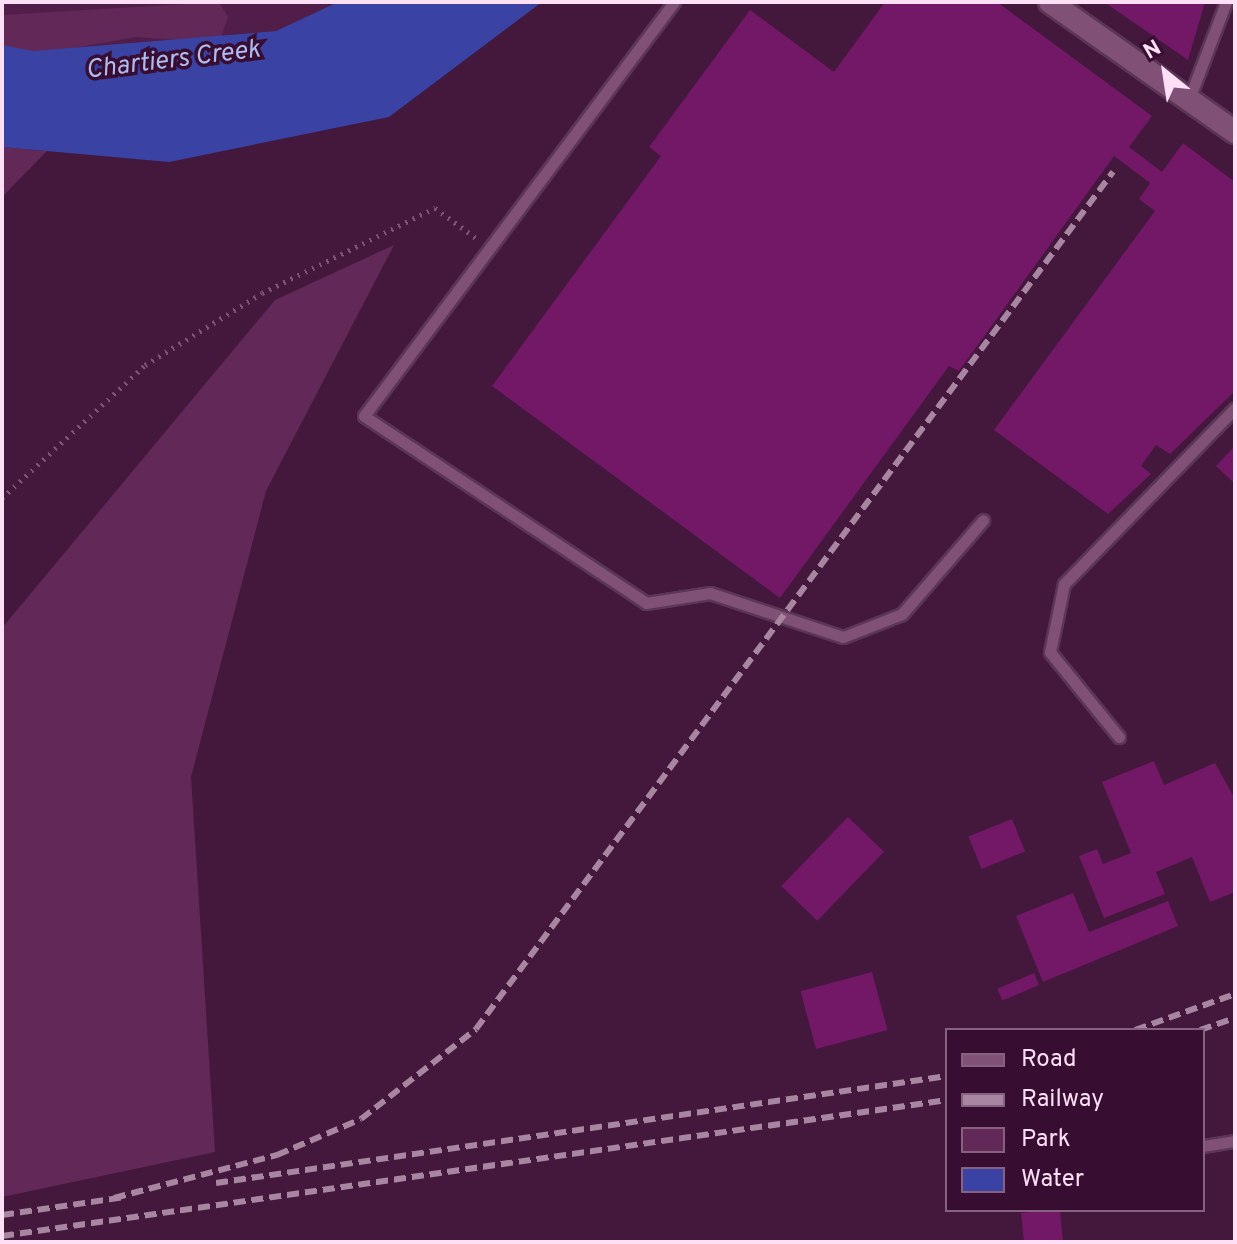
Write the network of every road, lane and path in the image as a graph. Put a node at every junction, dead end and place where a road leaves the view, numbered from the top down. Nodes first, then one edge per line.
1 (674, 2) edge
2 (1050, 2) edge
3 (1226, 2) edge
4 (1189, 99) junction
5 (1235, 132) edge
6 (490, 248) junction
7 (1235, 408) edge
8 (2, 498) edge
9 (983, 520) dead end
10 (1119, 737) dead end
11 (1235, 1141) edge
12 (1205, 1146) edge

1 - 6 lane
2 - 4 street
3 - 4 lane
4 - 5 street
6 - 8 path
6 - 9 lane
7 - 10 lane
11 - 12 lane

